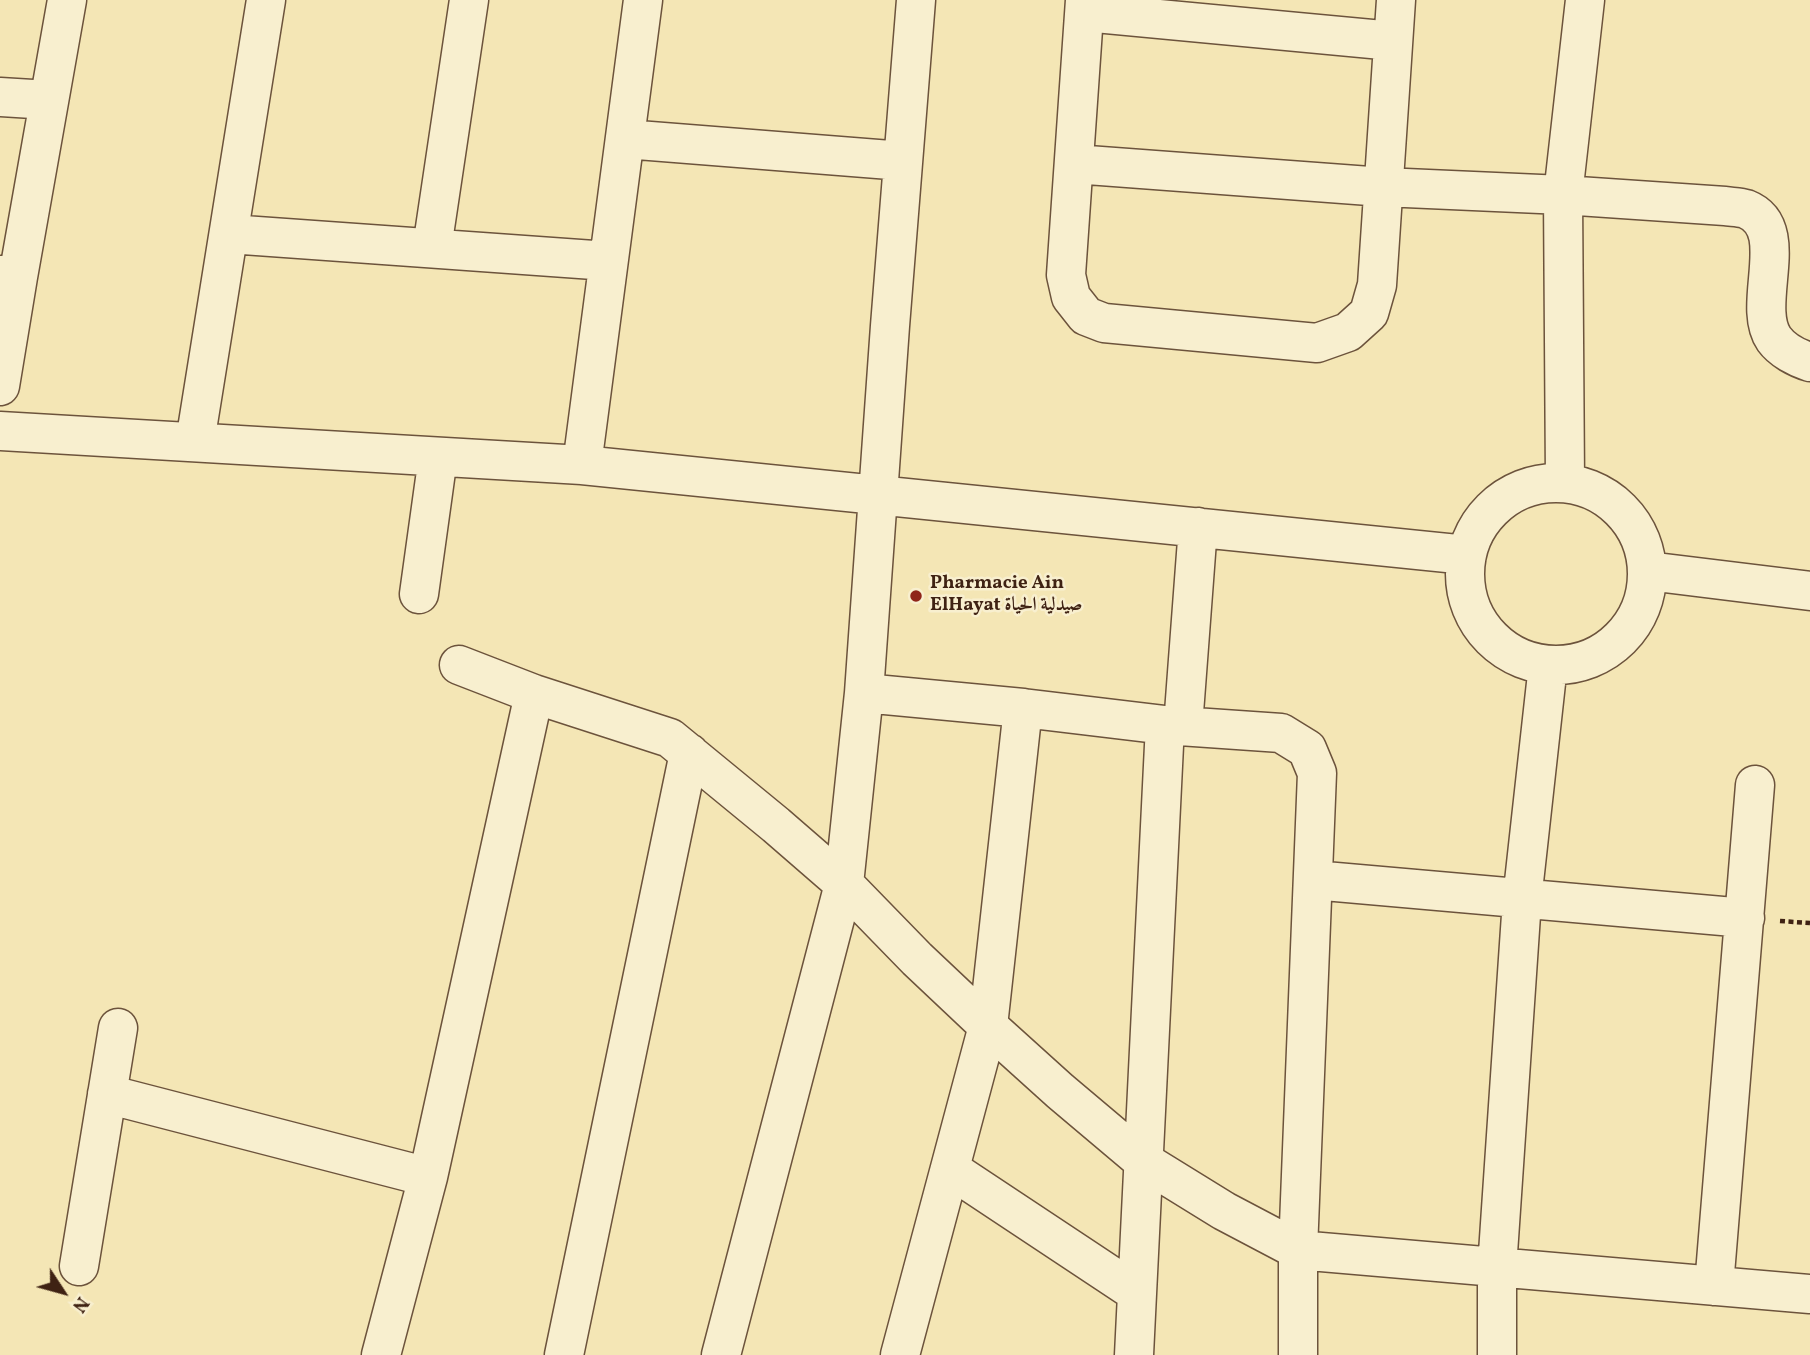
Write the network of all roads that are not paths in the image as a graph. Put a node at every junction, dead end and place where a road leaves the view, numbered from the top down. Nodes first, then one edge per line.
1 (67, 0) edge
2 (266, 0) edge
3 (469, 0) edge
4 (643, 0) edge
5 (916, 0) edge
6 (1396, 0) edge
7 (1585, 0) edge
8 (1085, 6) edge
9 (1229, 13) edge
10 (1393, 41) junction
11 (0, 97) edge
12 (49, 100) junction
13 (625, 139) junction
14 (903, 161) junction
15 (1074, 164) junction
16 (1383, 187) junction
17 (1563, 195) junction
18 (229, 234) junction
19 (432, 248) junction
20 (608, 261) junction
21 (9, 276) edge
22 (1810, 362) edge
23 (0, 386) edge
24 (0, 430) edge
25 (195, 442) junction
26 (438, 457) junction
27 (582, 465) junction
28 (1565, 482) junction
29 (879, 495) junction
30 (1198, 527) junction
31 (1467, 555) junction
32 (1648, 571) junction
33 (1810, 591) edge
34 (419, 594) dead end
35 (458, 664) dead end
36 (1548, 665) junction
37 (864, 693) junction
38 (534, 694) junction
39 (1023, 708) junction
40 (1173, 726) junction
41 (689, 753) junction
42 (1755, 785) dead end
43 (1313, 880) junction
44 (844, 884) junction
45 (1522, 900) junction
46 (1745, 918) junction
47 (988, 1026) junction
48 (118, 1028) dead end
49 (107, 1094) junction
50 (1143, 1161) junction
51 (950, 1168) junction
52 (428, 1177) junction
53 (1298, 1250) junction
54 (79, 1266) dead end
55 (1497, 1268) junction
56 (1714, 1286) junction
57 (1137, 1293) junction
58 (1810, 1294) edge
59 (381, 1355) edge
60 (564, 1355) edge
61 (721, 1355) edge
62 (900, 1355) edge
63 (1134, 1355) edge
64 (1298, 1355) edge
65 (1497, 1355) edge

1 - 12 street
2 - 18 street
3 - 19 street
4 - 13 street
5 - 14 street
6 - 10 street
7 - 17 street
8 - 9 street
8 - 15 street
9 - 10 street
10 - 16 street
11 - 12 street
12 - 21 street
13 - 14 street
13 - 20 street
14 - 29 street
15 - 16 street
15 - 16 street
16 - 17 street
17 - 22 street
17 - 28 street
18 - 19 street
18 - 25 street
19 - 20 street
20 - 27 street
21 - 23 street
24 - 25 street
25 - 26 street
26 - 27 street
26 - 34 street
27 - 29 street
28 - 31 street
28 - 32 street
29 - 30 street
29 - 37 street
30 - 31 street
30 - 40 street
31 - 36 street
32 - 33 street
32 - 36 street
35 - 38 street
36 - 45 street
37 - 39 street
37 - 44 street
38 - 41 street
38 - 52 street
39 - 40 street
39 - 47 street
40 - 43 street
40 - 50 street
41 - 44 street
41 - 60 street
42 - 46 street
43 - 45 street
43 - 53 street
44 - 47 street
44 - 61 street
45 - 46 street
45 - 55 street
46 - 56 street
47 - 50 street
47 - 51 street
48 - 49 street
49 - 52 street
49 - 54 street
50 - 53 street
50 - 57 street
51 - 57 street
51 - 62 street
52 - 59 street
53 - 55 street
53 - 64 street
55 - 56 street
55 - 65 street
56 - 58 street
57 - 63 street

